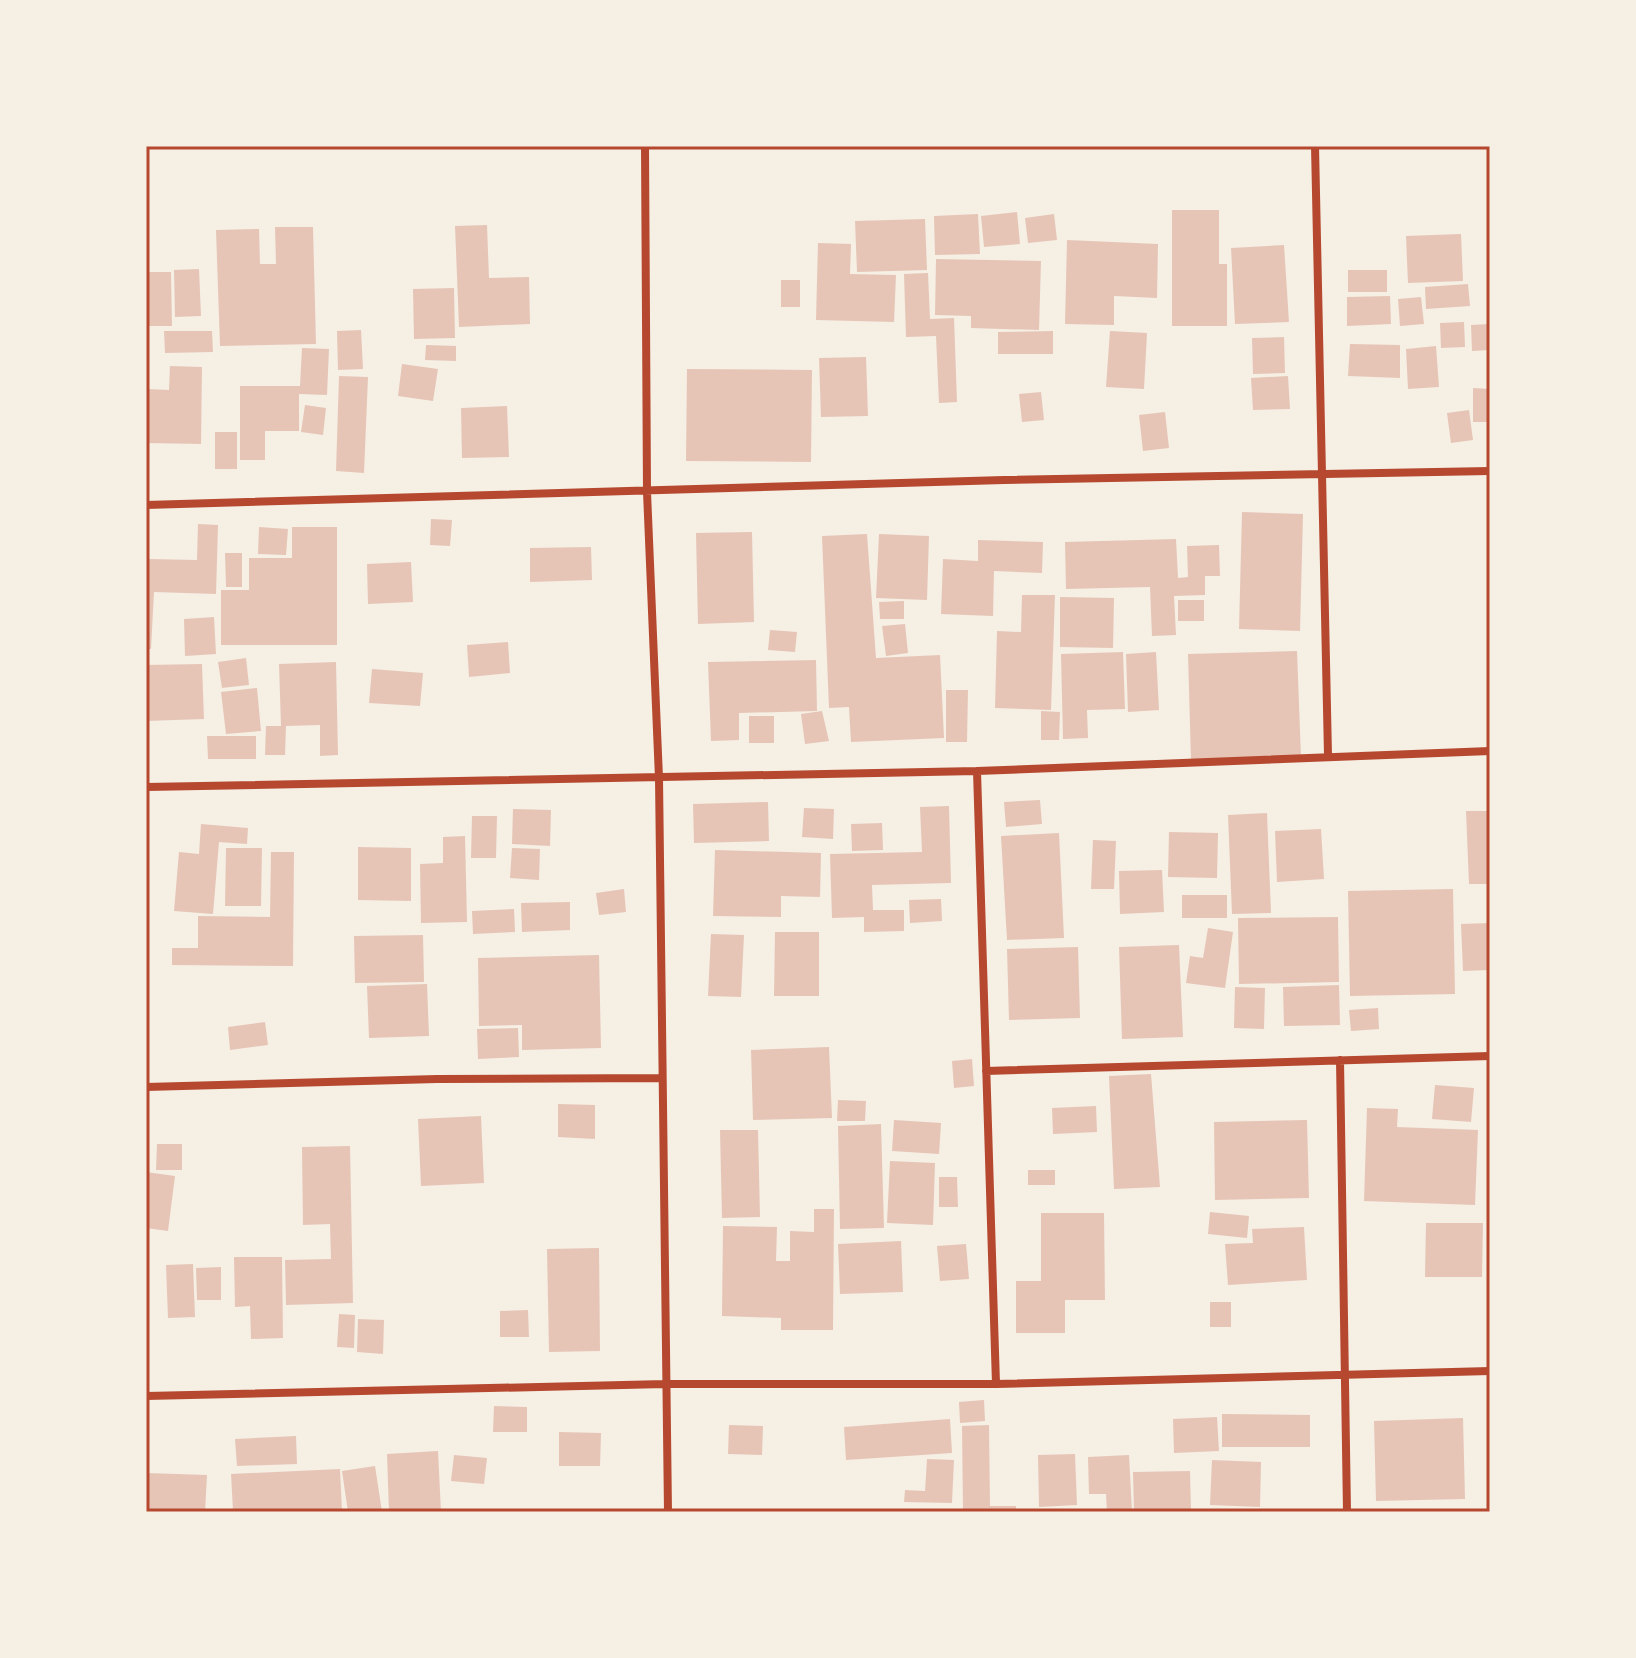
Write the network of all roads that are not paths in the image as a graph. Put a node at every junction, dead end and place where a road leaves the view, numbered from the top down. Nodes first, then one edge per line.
1 (645, 146) edge
2 (1315, 146) edge
3 (1490, 471) edge
4 (1321, 475) junction
5 (647, 492) junction
6 (146, 505) edge
7 (1490, 751) edge
8 (1328, 755) junction
9 (977, 771) junction
10 (659, 778) junction
11 (146, 787) edge
12 (1490, 1056) edge
13 (1340, 1060) junction
14 (986, 1071) junction
15 (660, 1078) junction
16 (146, 1087) edge
17 (1490, 1371) edge
18 (1347, 1374) junction
19 (665, 1384) junction
20 (996, 1384) junction
21 (146, 1396) edge
22 (668, 1512) edge
23 (1347, 1512) edge

1 - 5 street
2 - 4 street
3 - 4 street
4 - 5 street
4 - 8 street
5 - 6 street
5 - 10 street
7 - 8 street
8 - 9 street
9 - 10 street
9 - 14 street
10 - 11 street
10 - 15 street
12 - 13 street
13 - 14 street
13 - 18 street
14 - 20 street
15 - 16 street
15 - 19 street
17 - 18 street
18 - 20 street
18 - 23 street
19 - 20 street
19 - 21 street
19 - 22 street

